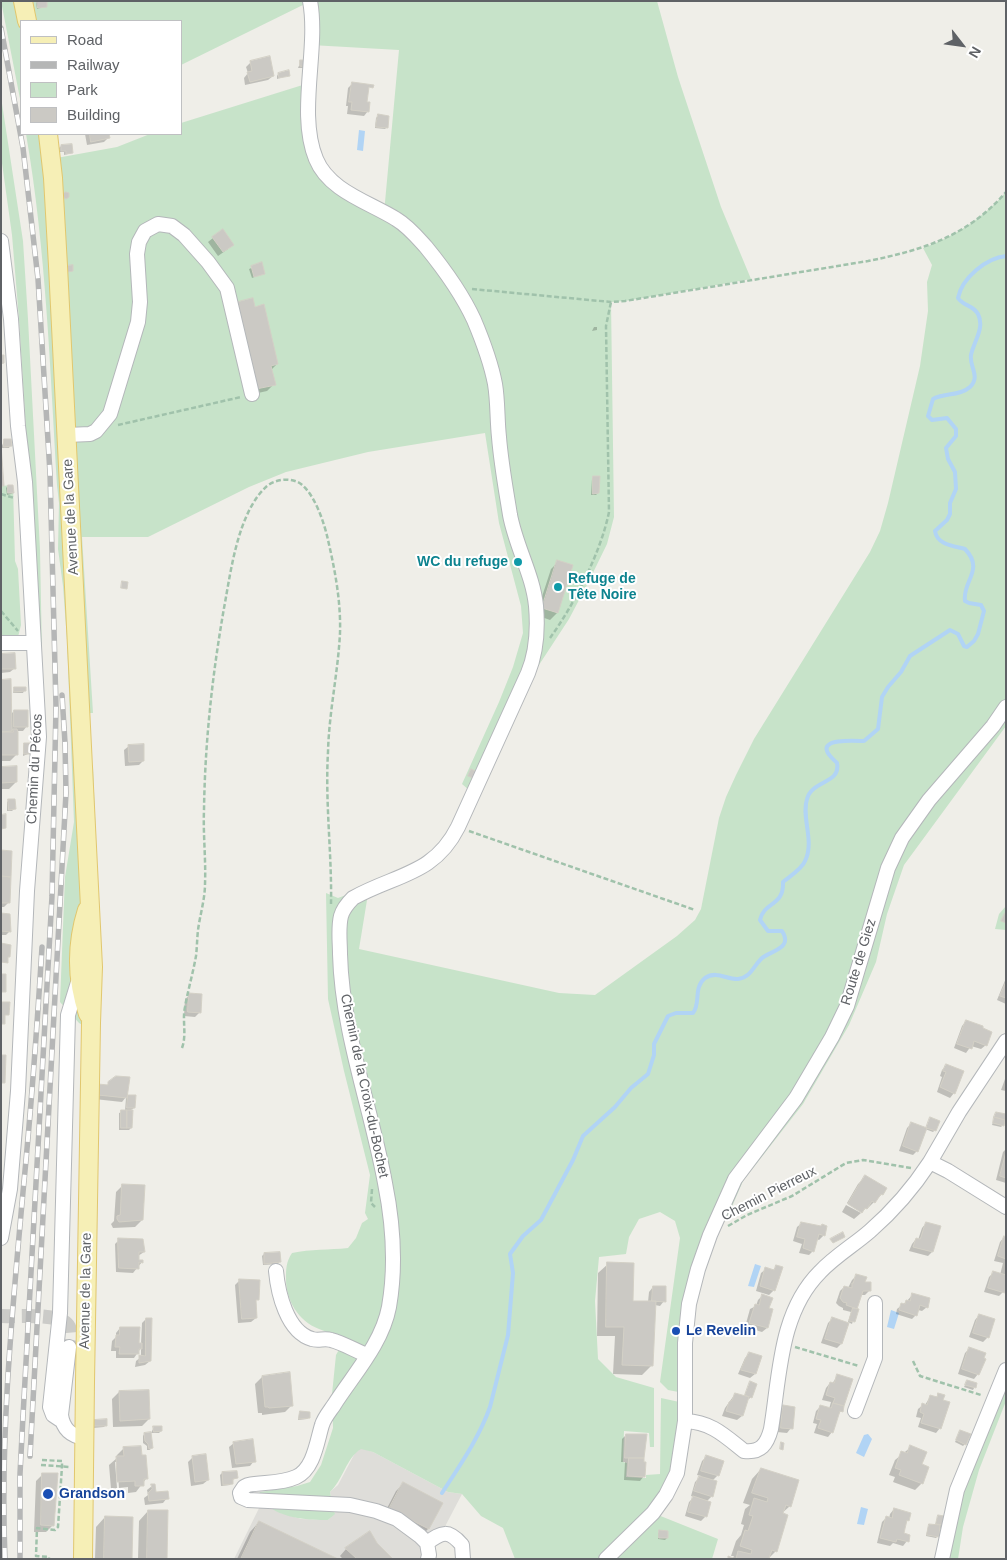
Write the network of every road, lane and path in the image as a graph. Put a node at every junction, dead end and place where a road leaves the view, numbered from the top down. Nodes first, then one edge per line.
1 (23, 1) edge
2 (310, 1) edge
3 (27, 20) edge
4 (48, 135) edge
5 (1006, 192) edge
6 (1, 241) edge
7 (456, 288) junction
8 (610, 302) junction
9 (252, 394) joint
10 (101, 427) junction
11 (67, 435) junction
12 (1, 611) edge
13 (1, 643) edge
14 (31, 643) junction
15 (535, 658) junction
16 (1006, 707) edge
17 (458, 827) junction
18 (331, 906) dead end
19 (695, 910) dead end
20 (84, 970) junction
21 (1006, 1041) edge
22 (182, 1048) dead end
23 (927, 1167) junction
24 (374, 1183) dead end
25 (1006, 1207) edge
26 (390, 1213) junction
27 (710, 1235) junction
28 (1, 1238) edge
29 (276, 1271) dead end
30 (875, 1303) dead end
31 (784, 1344) junction
32 (69, 1347) tunnel mouth
33 (367, 1356) junction
34 (912, 1361) dead end
35 (870, 1369) junction
36 (1006, 1370) edge
37 (994, 1399) junction
38 (855, 1411) dead end
39 (62, 1421) junction
40 (685, 1421) junction
41 (85, 1438) junction
42 (42, 1460) dead end
43 (41, 1465) dead end
44 (62, 1466) junction
45 (427, 1543) junction
46 (49, 1559) edge
47 (83, 1559) edge
48 (428, 1559) edge
49 (464, 1559) edge
50 (606, 1559) edge
51 (942, 1559) edge

1 - 3 main road
2 - 7 street, Chemin de la Croix-du-Bochet
4 - 11 main road, Avenue de la Gare
5 - 8 path
6 - 14 street, Chemin du Pécos
7 - 8 path
7 - 15 street, Chemin de la Croix-du-Bochet
8 - 15 path
9 - 10 path
9 - 10 street
10 - 11 street
11 - 20 main road, Avenue de la Gare
12 - 14 path
13 - 14 street
14 - 28 street, Chemin du Pécos
15 - 17 street, Chemin de la Croix-du-Bochet
16 - 27 street, Route de Giez
17 - 19 path
17 - 26 street, Chemin de la Croix-du-Bochet
18 - 22 path
20 - 39 street
20 - 41 main road, Avenue de la Gare
21 - 23 street
23 - 25 street
23 - 27 path, Chemin Pierreux
23 - 31 street
24 - 26 path
26 - 33 street, Chemin de la Croix-du-Bochet
27 - 40 street, Route de Giez
29 - 33 street
30 - 35 street
31 - 35 path
31 - 40 street
32 - 39 street
33 - 45 street, Chemin de la Croix-du-Bochet
34 - 37 path
35 - 38 street
36 - 37 street
37 - 51 street
39 - 41 street
40 - 50 street, Route de Giez
41 - 47 main road, Avenue de la Gare
42 - 44 path
43 - 44 path
44 - 46 path
45 - 48 street
45 - 49 street

